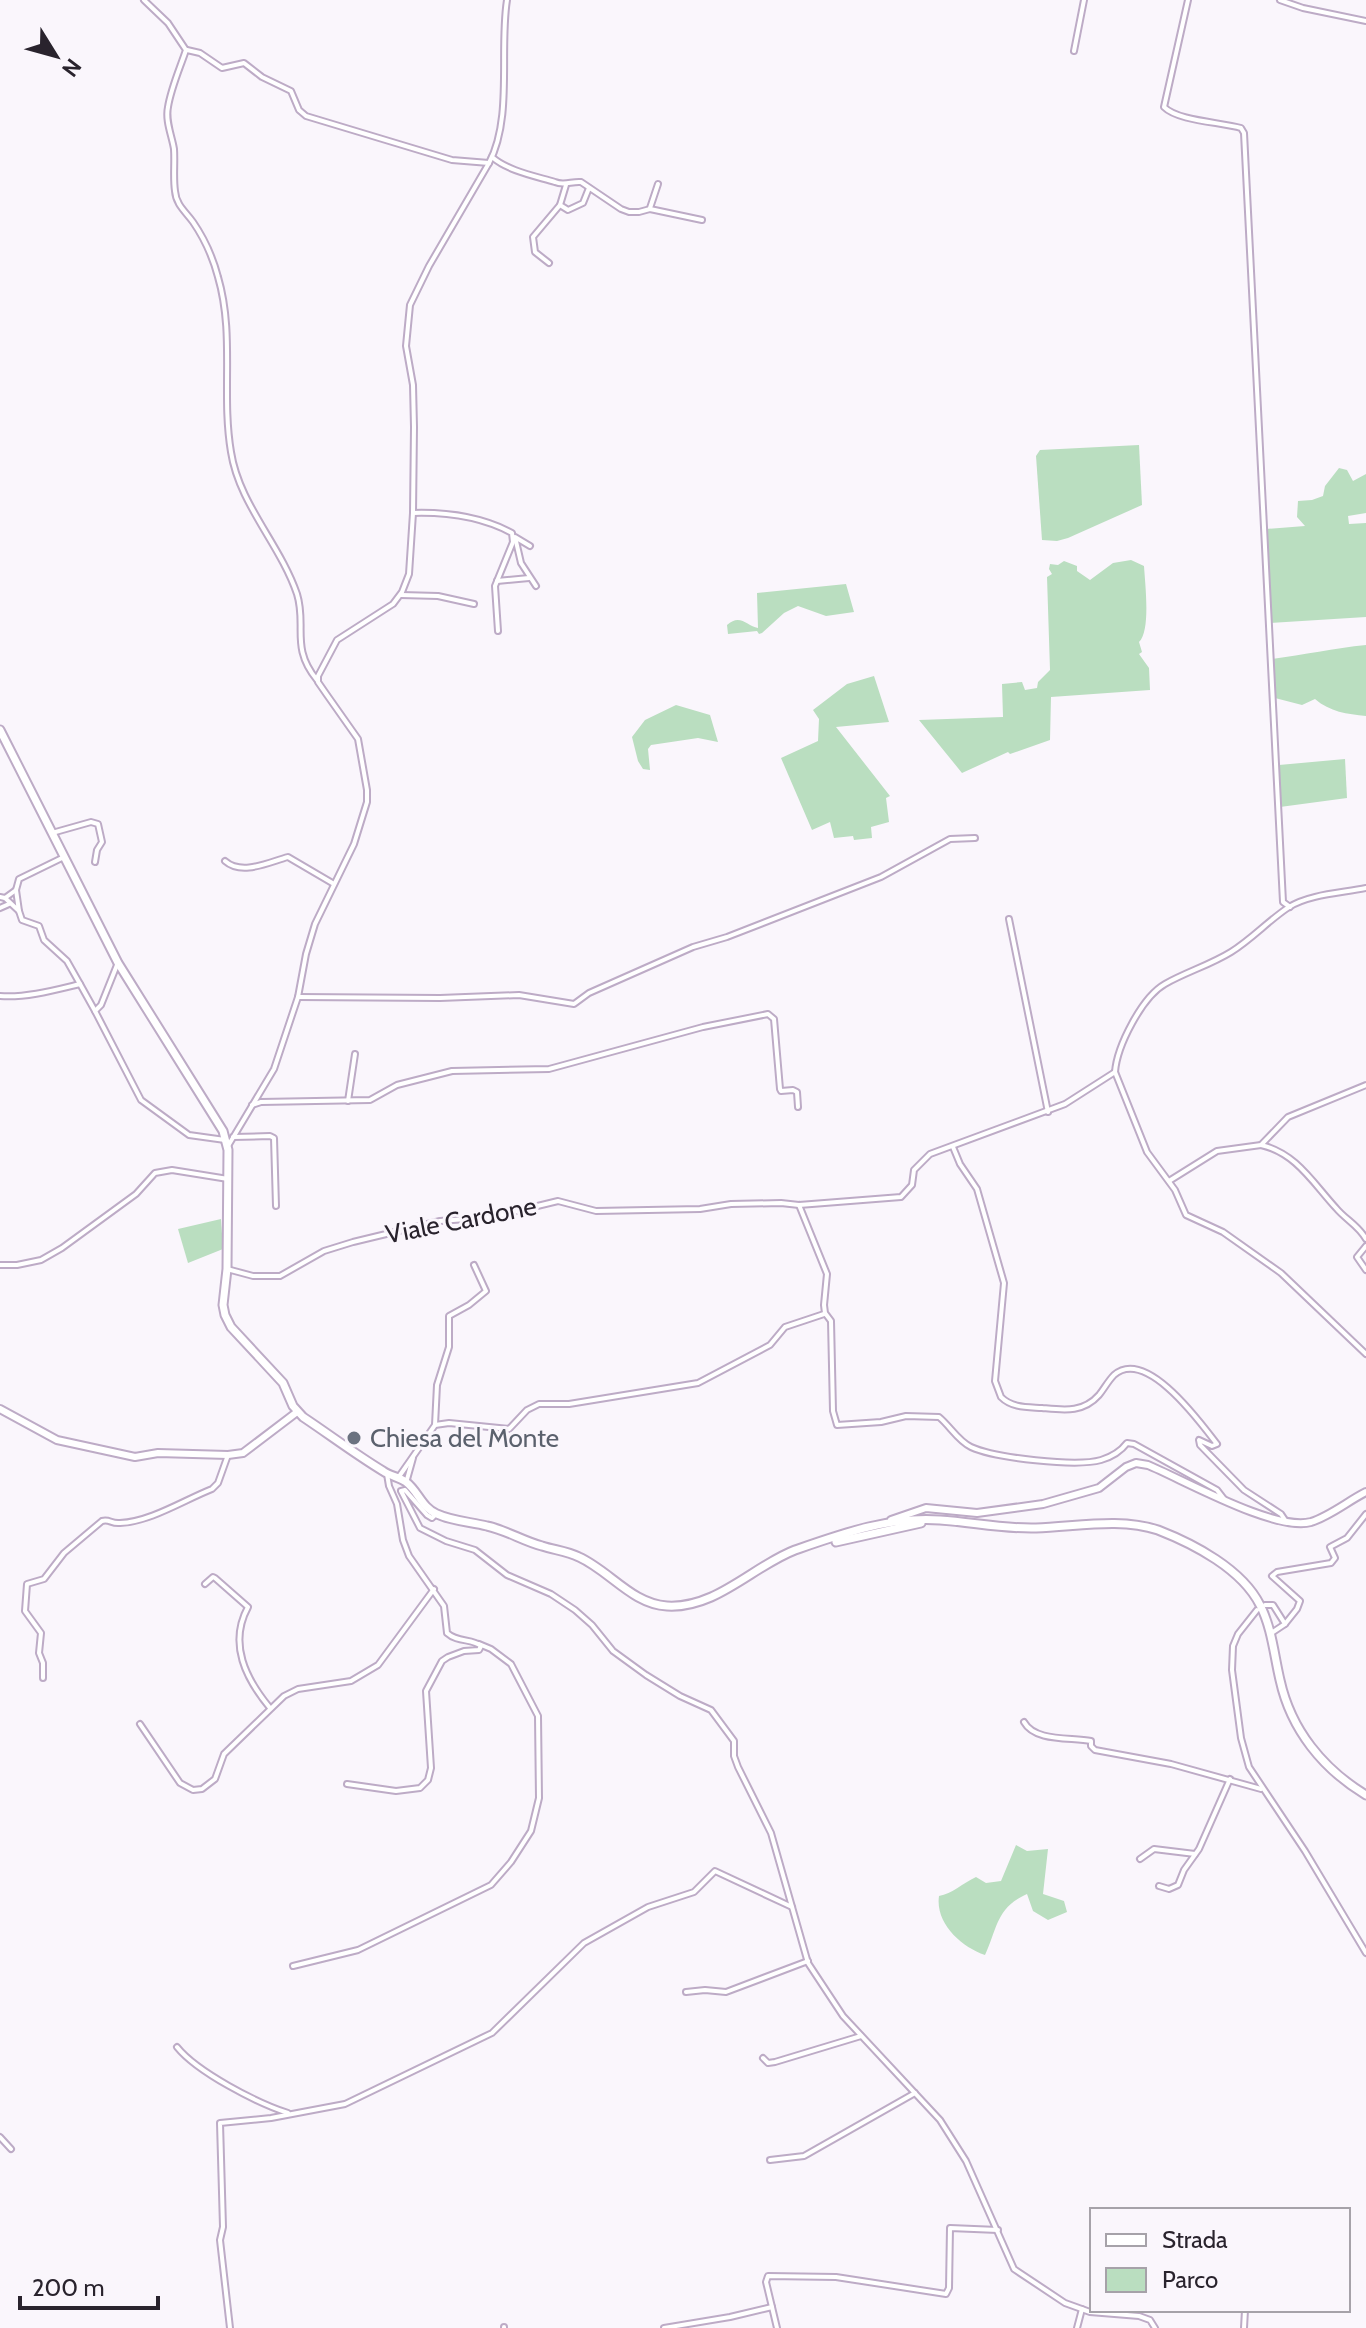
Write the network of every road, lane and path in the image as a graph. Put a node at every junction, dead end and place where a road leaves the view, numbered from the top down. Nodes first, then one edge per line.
1 (144, 0) edge
2 (507, 0) edge
3 (1084, 0) edge
4 (1188, 0) edge
5 (1280, 0) edge
6 (1295, 2) edge
7 (1366, 21) edge
8 (186, 50) junction
9 (1074, 51) dead end
10 (492, 157) junction
11 (489, 163) junction
12 (658, 184) dead end
13 (566, 185) junction
14 (589, 188) junction
15 (560, 205) junction
16 (650, 209) junction
17 (702, 220) dead end
18 (549, 263) dead end
19 (413, 513) junction
20 (515, 537) junction
21 (530, 546) dead end
22 (529, 578) junction
23 (497, 581) junction
24 (536, 586) dead end
25 (401, 595) junction
26 (474, 604) dead end
27 (498, 631) dead end
28 (318, 682) junction
29 (0, 730) edge
30 (52, 833) junction
31 (975, 838) dead end
32 (64, 857) junction
33 (225, 861) dead end
34 (95, 862) dead end
35 (334, 884) junction
36 (1366, 888) edge
37 (16, 890) junction
38 (1, 898) edge
39 (9, 904) junction
40 (1290, 907) junction
41 (0, 908) edge
42 (19, 911) junction
43 (1009, 919) dead end
44 (118, 963) junction
45 (80, 984) junction
46 (0, 996) edge
47 (298, 997) junction
48 (95, 1011) junction
49 (355, 1054) dead end
50 (1115, 1072) junction
51 (1366, 1085) edge
52 (348, 1101) junction
53 (251, 1105) junction
54 (798, 1107) dead end
55 (1048, 1112) junction
56 (229, 1141) junction
57 (1261, 1145) junction
58 (953, 1147) junction
59 (228, 1179) junction
60 (1169, 1181) junction
61 (799, 1205) junction
62 (276, 1206) dead end
63 (1366, 1239) edge
64 (1366, 1246) edge
65 (0, 1265) edge
66 (474, 1265) dead end
67 (227, 1269) junction
68 (1366, 1270) edge
69 (825, 1313) junction
70 (1366, 1354) edge
71 (0, 1409) edge
72 (297, 1412) junction
73 (435, 1425) junction
74 (414, 1453) junction
75 (228, 1455) junction
76 (387, 1474) junction
77 (398, 1478) junction
78 (406, 1483) junction
79 (1366, 1492) edge
80 (1225, 1499) junction
81 (437, 1514) junction
82 (1366, 1514) edge
83 (922, 1517) junction
84 (1285, 1520) junction
85 (784, 1556) junction
86 (205, 1584) dead end
87 (434, 1589) junction
88 (1265, 1605) dead end
89 (1257, 1610) dead end
90 (1285, 1624) junction
91 (1270, 1634) junction
92 (479, 1644) junction
93 (43, 1678) dead end
94 (270, 1708) junction
95 (1024, 1722) dead end
96 (140, 1724) dead end
97 (1230, 1779) junction
98 (347, 1784) dead end
99 (1263, 1790) junction
100 (1366, 1795) edge
101 (1195, 1854) junction
102 (1140, 1859) dead end
103 (1159, 1886) dead end
104 (792, 1907) junction
105 (1366, 1953) edge
106 (808, 1961) junction
107 (293, 1966) dead end
108 (686, 1992) dead end
109 (861, 2036) junction
110 (177, 2047) dead end
111 (763, 2058) dead end
112 (915, 2093) junction
113 (288, 2113) junction
114 (0, 2137) edge
115 (11, 2149) dead end
116 (770, 2160) dead end
117 (998, 2230) junction
118 (772, 2307) junction
119 (1082, 2309) junction
120 (230, 2328) edge
121 (664, 2328) edge
122 (777, 2328) edge
123 (1077, 2328) edge
124 (1155, 2328) edge

1 - 8 street
2 - 10 street
3 - 9 street
4 - 40 street
5 - 6 street
6 - 7 street
8 - 11 street
8 - 28 street
10 - 11 street
10 - 13 street
11 - 19 street
12 - 16 street
13 - 14 street
13 - 15 street
14 - 15 street
14 - 16 street
15 - 18 street
16 - 17 street
19 - 20 street
19 - 25 street
20 - 21 street
20 - 22 street
20 - 23 street
22 - 23 street
22 - 24 street
23 - 27 street
25 - 26 street
25 - 28 street
28 - 35 street
29 - 30 main road
30 - 32 main road
30 - 34 street
31 - 47 street
32 - 37 street
32 - 44 main road
33 - 35 street
35 - 47 street
36 - 40 street
37 - 38 street
37 - 42 street
38 - 39 street
39 - 41 street
39 - 42 street
40 - 50 street
42 - 45 street
43 - 55 street
44 - 48 street
44 - 56 main road
45 - 46 street
45 - 48 street
47 - 53 street
48 - 56 street
49 - 52 street
50 - 55 street
50 - 60 street
51 - 57 street
52 - 53 street
52 - 54 street
53 - 56 street
55 - 58 street
56 - 59 main road
56 - 62 street
57 - 60 street
57 - 63 street
58 - 61 street, Viale Cardone
58 - 84 street
59 - 65 street
59 - 67 main road
60 - 70 street
61 - 67 street, Viale Cardone
61 - 69 street
64 - 68 street
66 - 73 street
67 - 72 main road
69 - 73 street
69 - 80 street
71 - 75 street
72 - 75 street
72 - 76 main road
73 - 74 street
74 - 77 street
74 - 78 street
75 - 93 street
76 - 77 main road
76 - 87 street
77 - 78 main road
78 - 81 main road
79 - 84 street
80 - 83 street
80 - 84 street
81 - 85 main road
81 - 104 street
82 - 90 street
83 - 85 main road
83 - 85 main road
83 - 91 main road
86 - 94 street
87 - 92 street
87 - 94 street
88 - 90 street
89 - 99 street
90 - 91 street
91 - 100 main road
92 - 98 street
92 - 107 street
94 - 96 street
95 - 97 street
97 - 99 street
97 - 101 street
99 - 105 street
101 - 102 street
101 - 103 street
104 - 106 street
104 - 113 street
106 - 108 street
106 - 109 street
109 - 111 street
109 - 112 street
110 - 113 street
112 - 116 street
112 - 117 street
113 - 120 street
114 - 115 street
117 - 118 street
117 - 119 street
118 - 121 street
118 - 122 street
119 - 123 street
119 - 124 street

